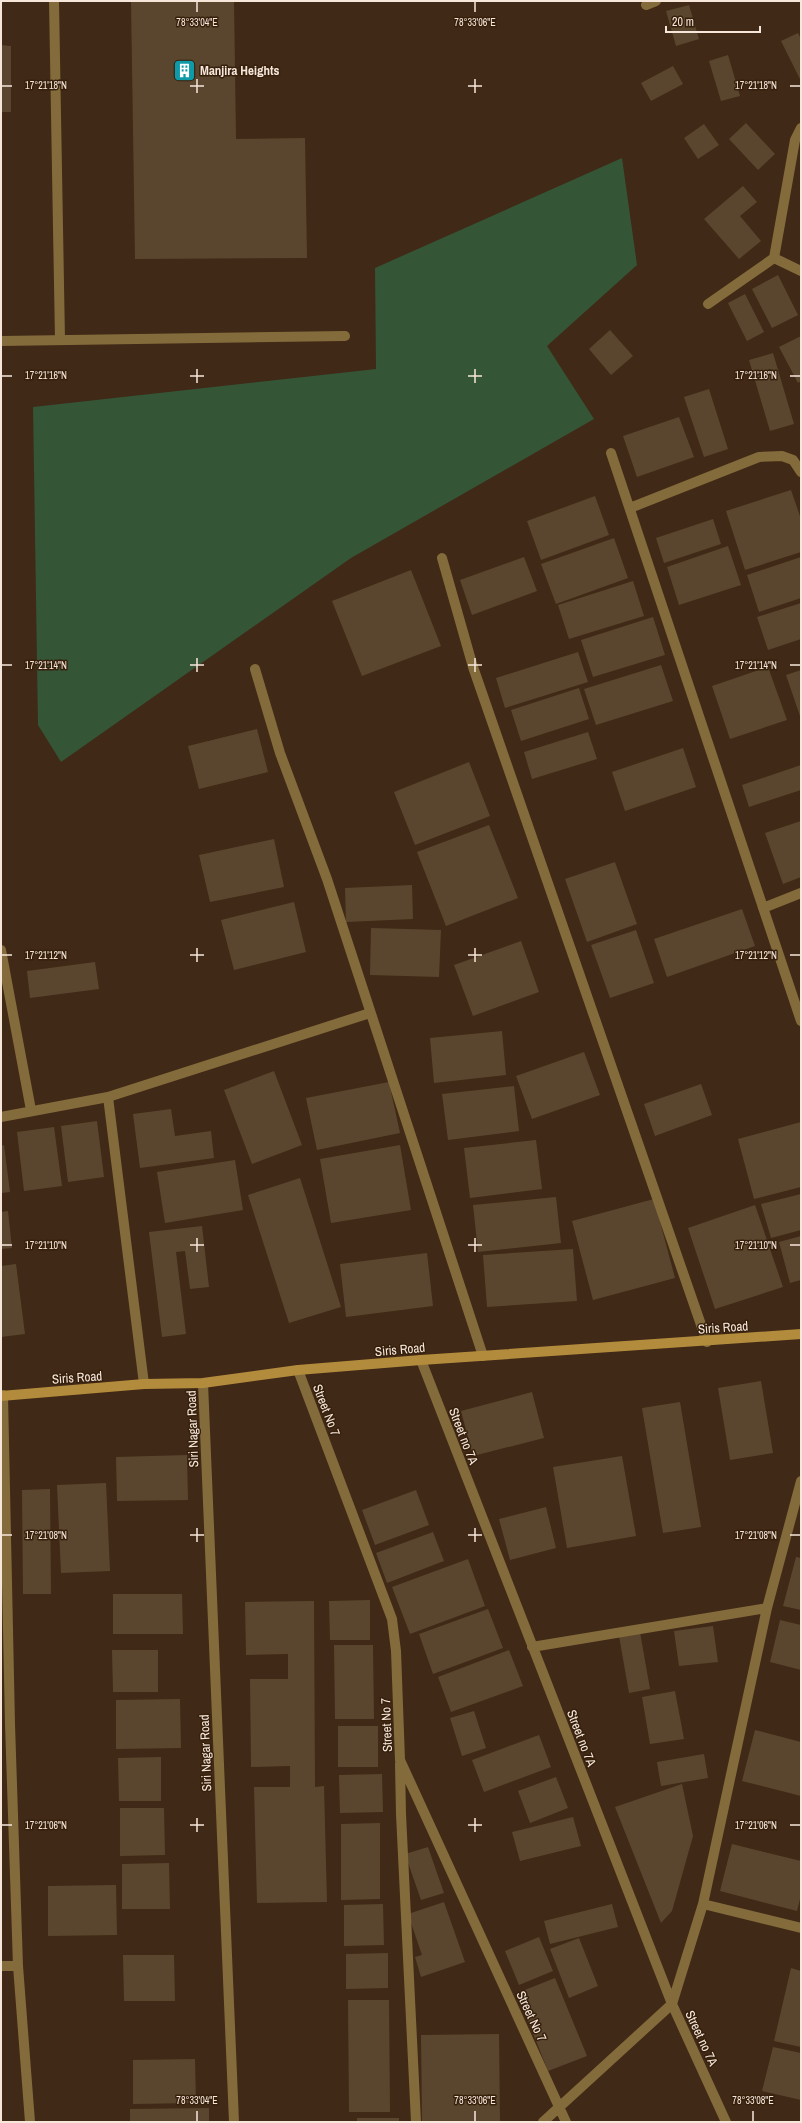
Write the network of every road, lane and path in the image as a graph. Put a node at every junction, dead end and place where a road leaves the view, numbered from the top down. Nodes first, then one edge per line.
1 (54, 1) edge
2 (656, 1) edge
3 (646, 5) dead end
4 (801, 128) edge
5 (798, 141) edge
6 (774, 258) junction
7 (801, 271) edge
8 (708, 304) dead end
9 (346, 336) dead end
10 (60, 340) junction
11 (1, 341) edge
12 (611, 452) dead end
13 (801, 472) edge
14 (630, 508) junction
15 (442, 558) dead end
16 (255, 668) dead end
17 (801, 893) edge
18 (763, 908) junction
19 (1, 950) edge
20 (370, 1013) junction
21 (801, 1021) edge
22 (108, 1097) junction
23 (31, 1110) junction
24 (1, 1117) edge
25 (801, 1334) edge
26 (707, 1342) junction
27 (483, 1356) junction
28 (421, 1360) junction
29 (298, 1370) junction
30 (203, 1383) junction
31 (144, 1384) junction
32 (2, 1396) edge
33 (801, 1481) edge
34 (767, 1608) junction
35 (532, 1647) junction
36 (400, 1760) junction
37 (703, 1904) junction
38 (801, 1928) edge
39 (1, 1966) edge
40 (18, 1966) junction
41 (672, 2004) junction
42 (560, 2108) junction
43 (30, 2122) edge
44 (234, 2122) edge
45 (416, 2122) edge
46 (543, 2122) edge
47 (566, 2122) edge
48 (726, 2122) edge

1 - 10 street
2 - 3 street
4 - 5 street
5 - 6 street
6 - 7 street
6 - 8 street
9 - 10 street
10 - 11 street
12 - 14 street
13 - 14 street
14 - 18 street
15 - 26 street
16 - 20 street
17 - 18 street
18 - 21 street
19 - 23 street
20 - 22 street
20 - 27 street
22 - 23 street
22 - 31 street
23 - 24 street
25 - 26 street, Siris Road
26 - 27 street, Siris Road
27 - 28 street, Siris Road
28 - 29 street, Siris Road
28 - 35 street, Street no 7A
29 - 30 street, Siris Road
29 - 36 street, Street No 7
30 - 31 street, Siris Road
30 - 44 street, Siri Nagar Road
31 - 32 street, Siris Road
32 - 40 street
33 - 34 street
34 - 35 street
34 - 37 street
35 - 41 street, Street no 7A
36 - 42 street, Street No 7
36 - 45 street
37 - 38 street
37 - 41 street
39 - 40 street
40 - 43 street
41 - 42 street
41 - 48 street, Street no 7A
42 - 46 street
42 - 47 street, Street No 7

